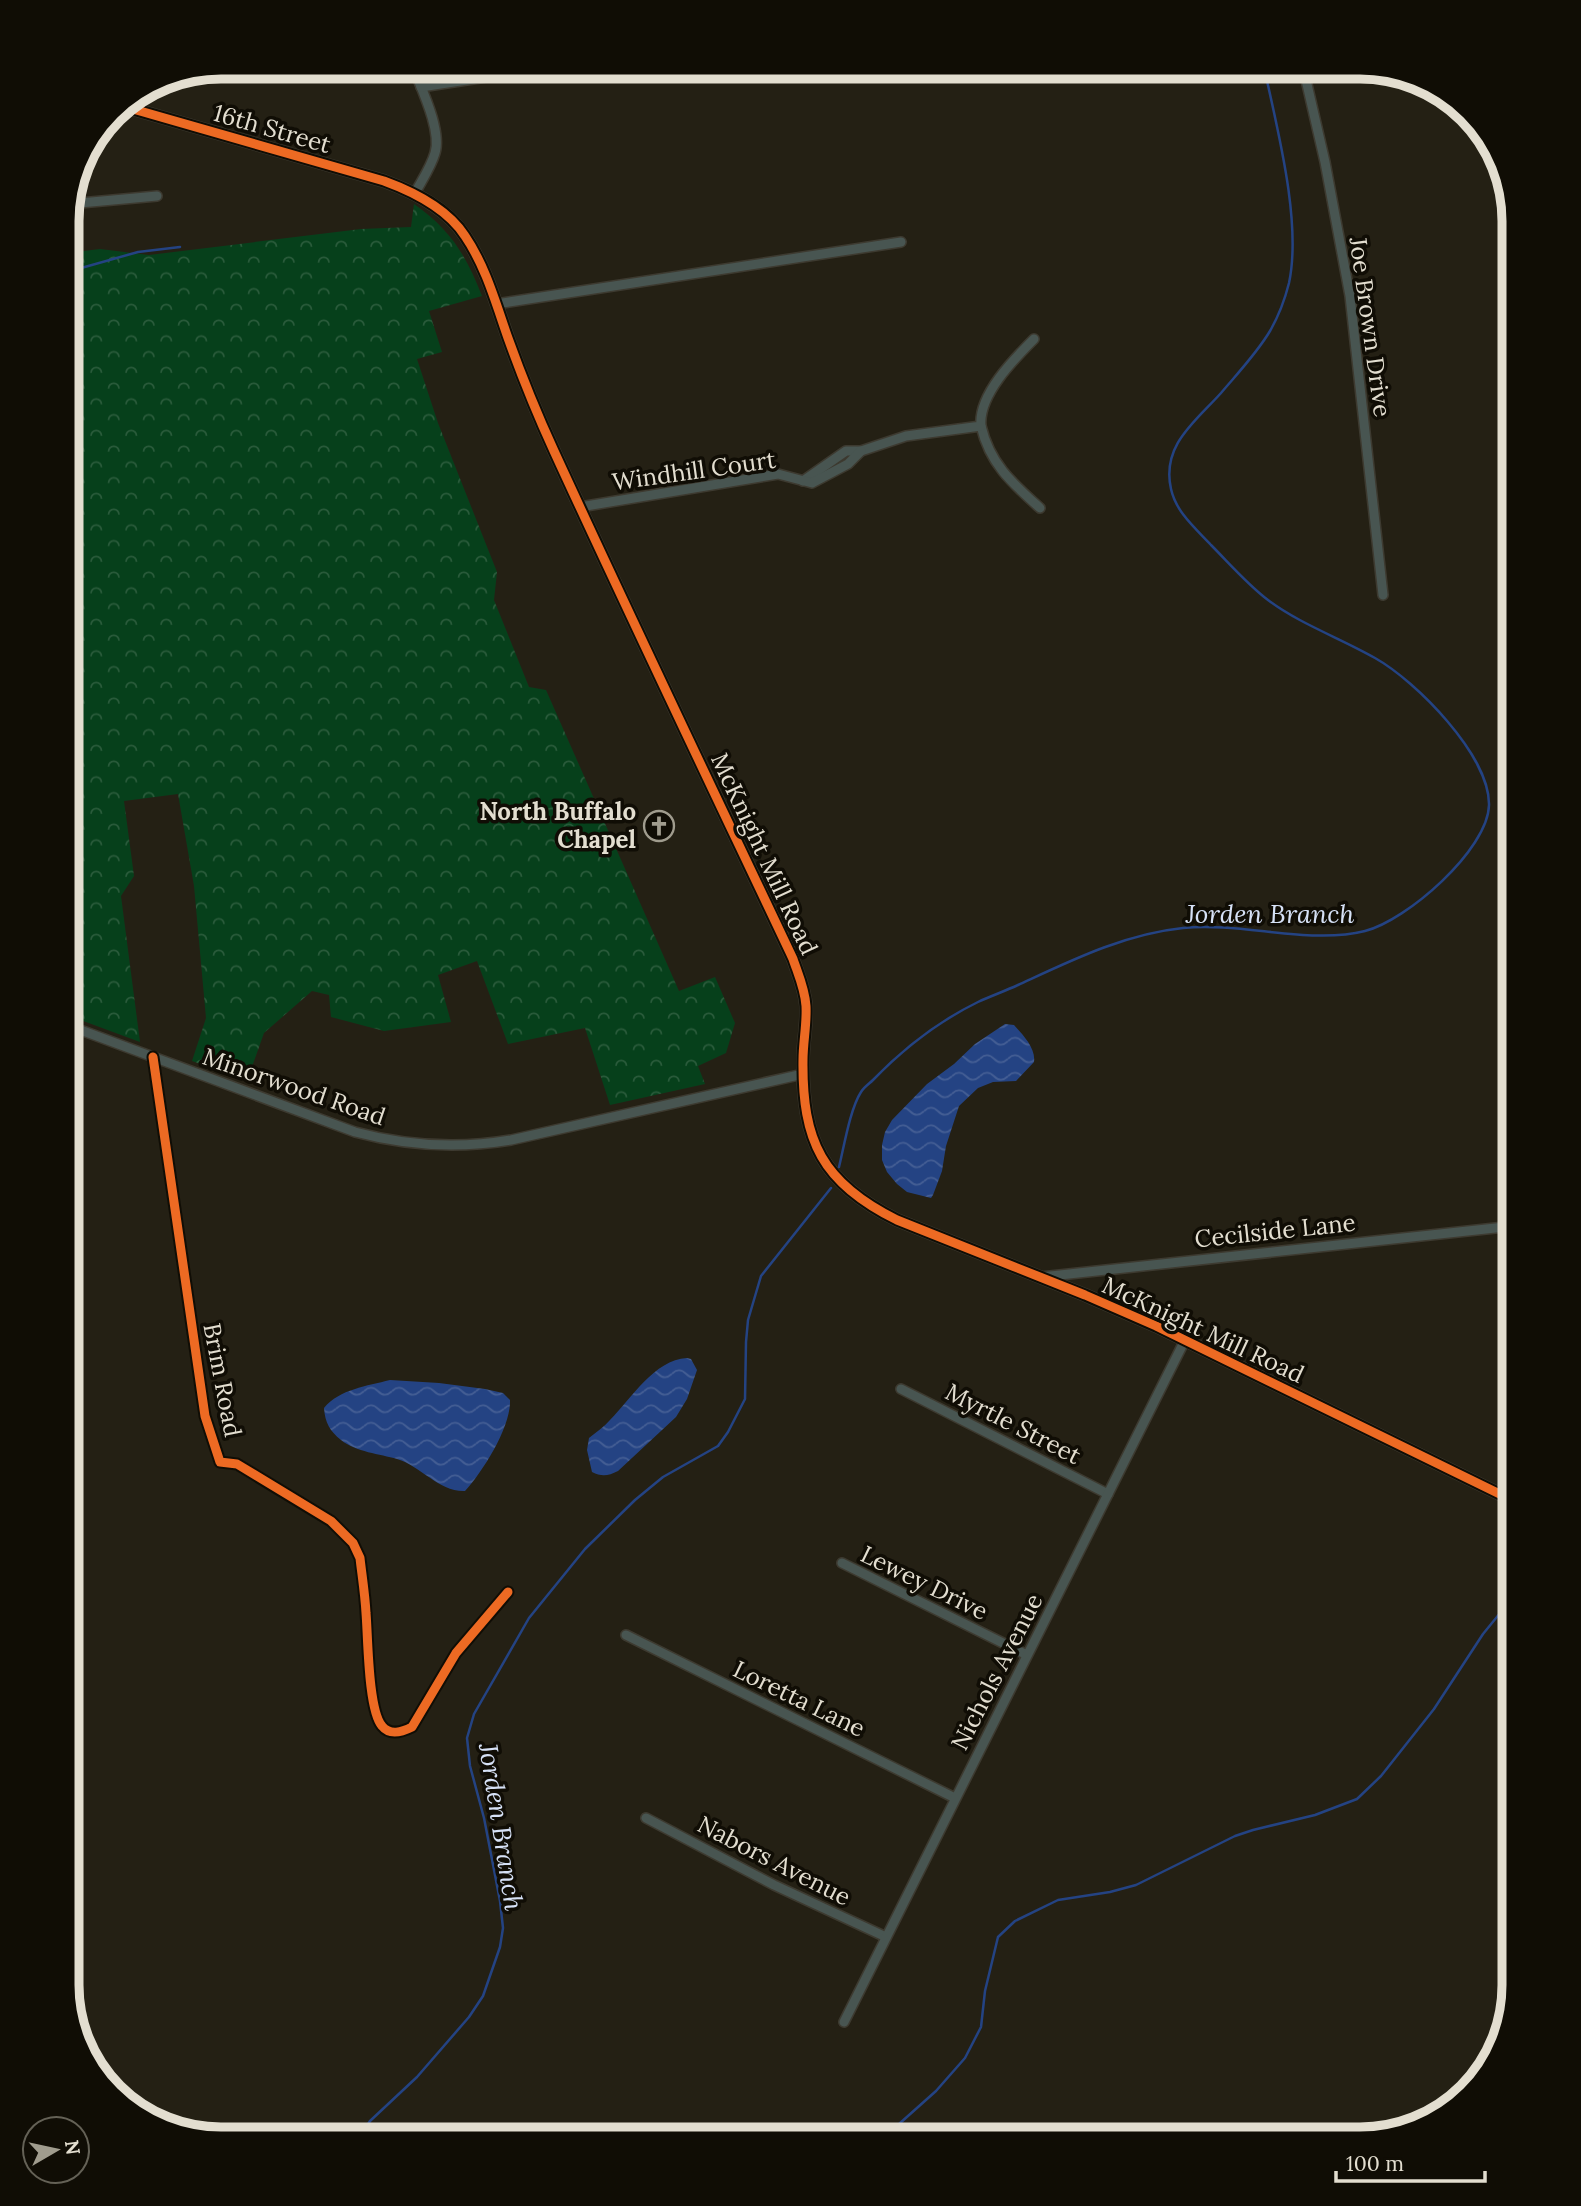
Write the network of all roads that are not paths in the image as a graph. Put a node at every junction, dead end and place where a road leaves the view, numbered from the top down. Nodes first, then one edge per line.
1 (418, 79) edge
2 (473, 79) edge
3 (1306, 79) edge
4 (421, 87) junction
5 (133, 109) edge
6 (415, 193) junction
7 (157, 196) dead end
8 (80, 203) edge
9 (901, 242) dead end
10 (496, 304) junction
11 (1034, 339) dead end
12 (981, 426) junction
13 (580, 506) junction
14 (1040, 508) dead end
15 (1383, 595) dead end
16 (79, 1029) edge
17 (153, 1057) junction
18 (803, 1074) junction
19 (1502, 1227) edge
20 (1039, 1277) junction
21 (1185, 1340) junction
22 (901, 1389) dead end
23 (1108, 1494) junction
24 (1502, 1495) edge
25 (842, 1563) dead end
26 (508, 1592) dead end
27 (626, 1635) dead end
28 (1027, 1655) junction
29 (955, 1798) junction
30 (646, 1818) dead end
31 (886, 1937) junction
32 (844, 2022) dead end

1 - 4 street
2 - 4 street
3 - 15 street, Joe Brown Drive
4 - 6 street
5 - 6 street, 16th Street
6 - 10 street, McKnight Mill Road
7 - 8 street
9 - 10 street
10 - 13 street, McKnight Mill Road
11 - 12 street
12 - 13 street, Windhill Court
12 - 14 street
13 - 18 street, McKnight Mill Road
16 - 17 street, Minorwood Road
17 - 18 street, Minorwood Road
17 - 26 street, Brim Road
18 - 20 street, McKnight Mill Road
19 - 20 street, Cecilside Lane
20 - 21 street, McKnight Mill Road
21 - 23 street, Nichols Avenue
21 - 24 street, McKnight Mill Road
22 - 23 street, Myrtle Street
23 - 28 street, Nichols Avenue
25 - 28 street, Lewey Drive
27 - 29 street, Loretta Lane
28 - 29 street, Nichols Avenue
29 - 31 street, Nichols Avenue
30 - 31 street, Nabors Avenue
31 - 32 street, Nichols Avenue

